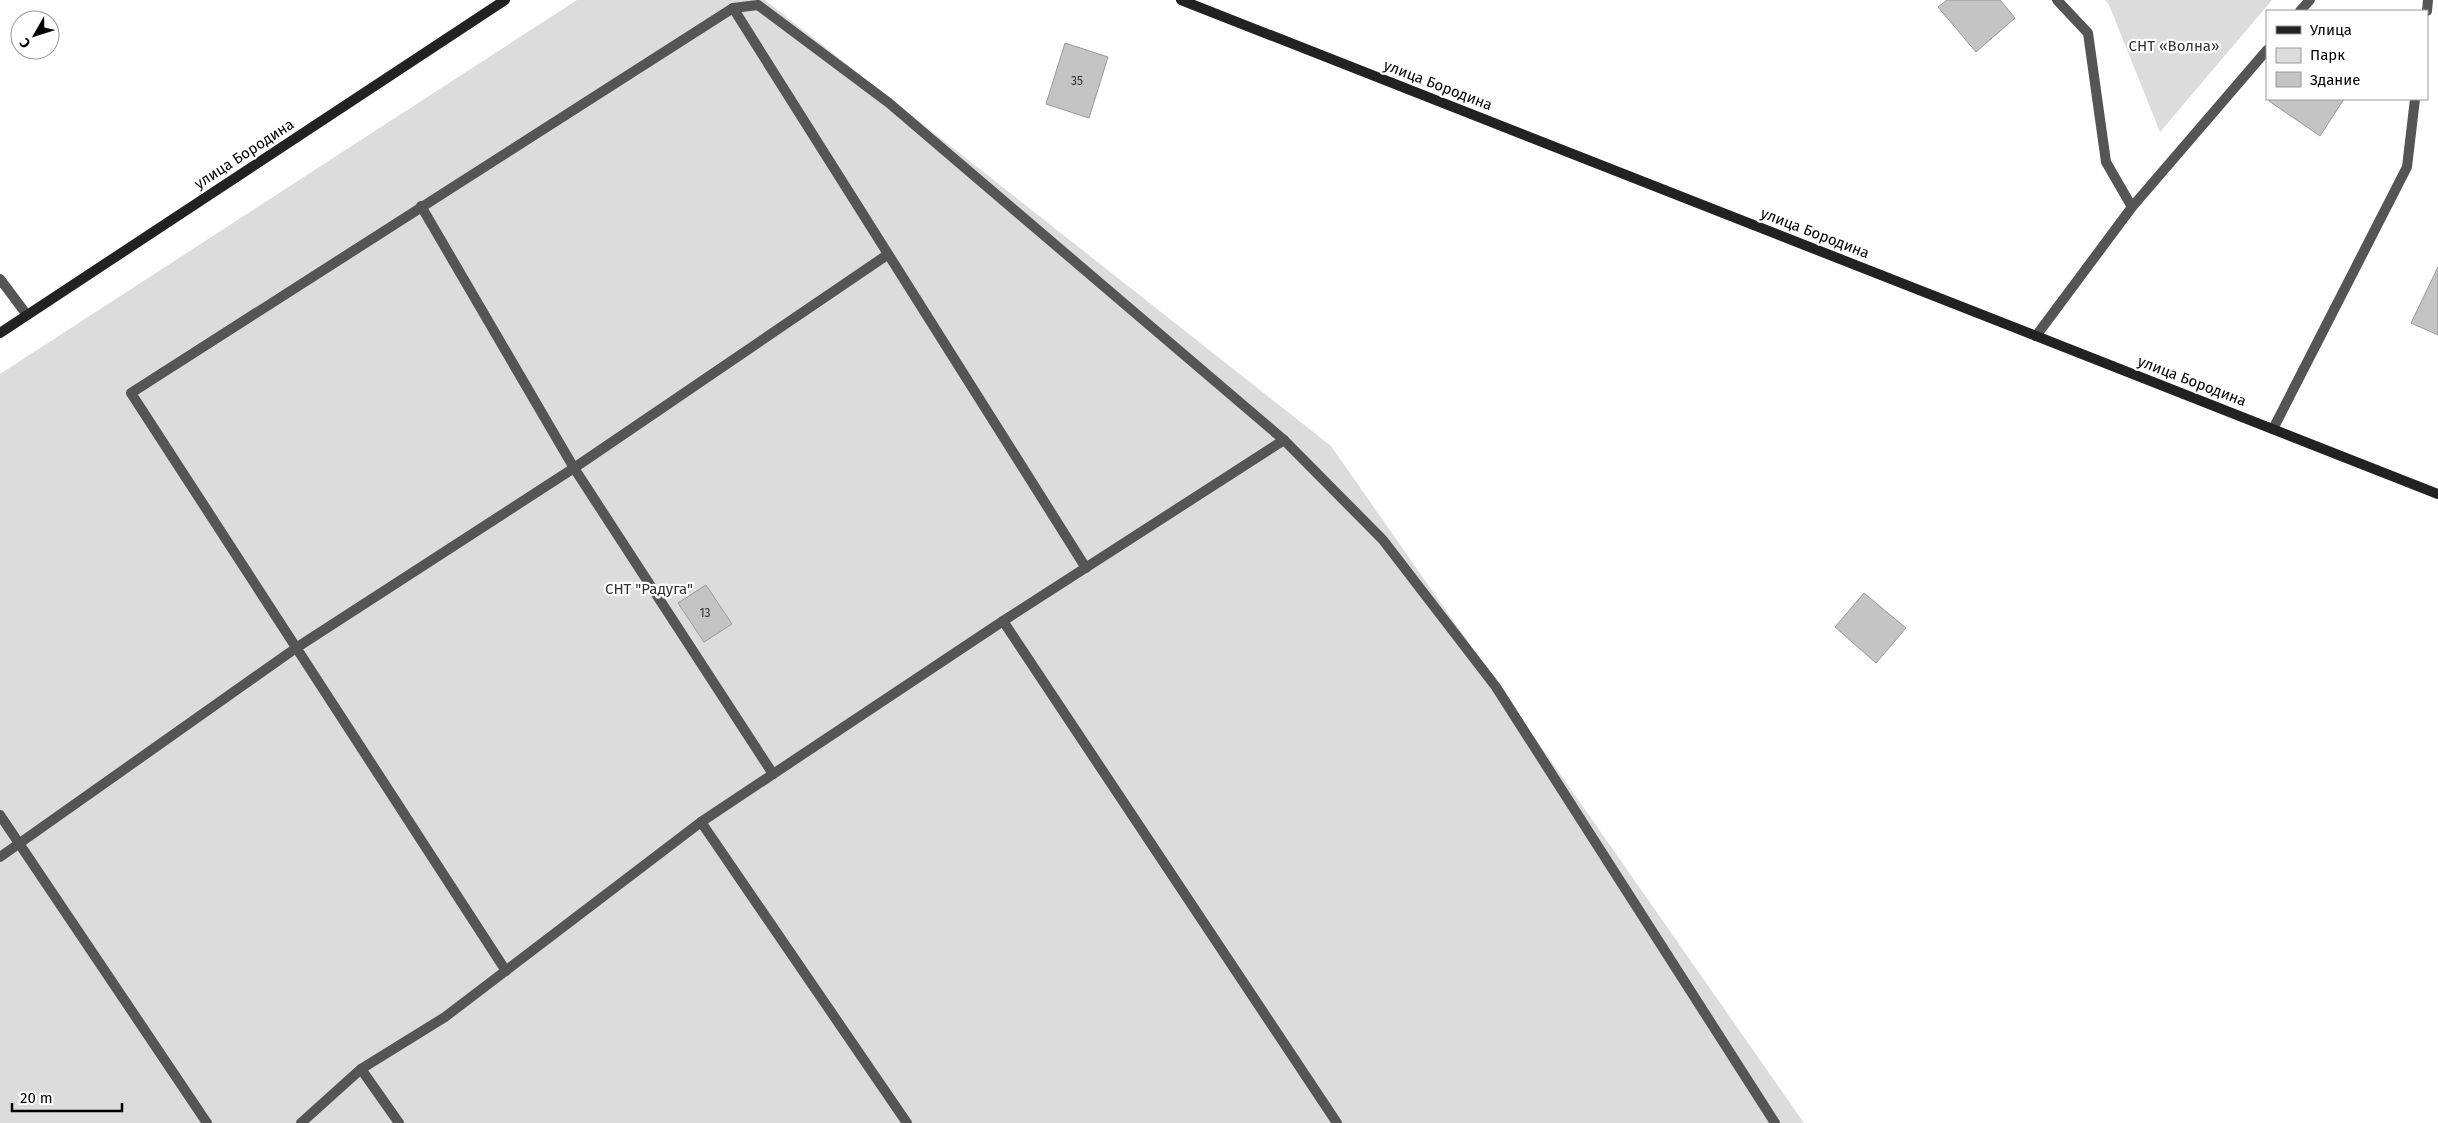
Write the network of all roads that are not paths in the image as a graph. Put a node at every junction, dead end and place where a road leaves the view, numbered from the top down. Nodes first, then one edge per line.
1 (505, 0) edge
2 (1181, 0) edge
3 (2058, 0) edge
4 (2310, 0) edge
5 (732, 8) junction
6 (2301, 10) edge
7 (2266, 51) edge
8 (2416, 100) edge
9 (421, 206) junction
10 (2132, 207) junction
11 (887, 254) junction
12 (0, 279) edge
13 (27, 315) junction
14 (0, 333) edge
15 (2036, 336) junction
16 (2273, 429) junction
17 (1284, 440) junction
18 (574, 468) junction
19 (2438, 494) edge
20 (1086, 568) junction
21 (1003, 621) junction
22 (296, 648) junction
23 (773, 774) junction
24 (0, 815) edge
25 (701, 822) junction
26 (19, 843) junction
27 (0, 857) edge
28 (506, 971) junction
29 (361, 1069) junction
30 (207, 1123) edge
31 (301, 1123) edge
32 (399, 1123) edge
33 (907, 1123) edge
34 (1337, 1123) edge
35 (1775, 1123) edge

1 - 13 main road, улица Бородина
2 - 15 main road, улица Бородина
3 - 10 street
4 - 6 street
5 - 9 street
5 - 11 street
5 - 17 street
7 - 10 street
8 - 16 street
9 - 18 street
9 - 22 street
10 - 15 street
11 - 18 street
11 - 20 street
12 - 13 street
13 - 14 main road, улица Бородина
15 - 16 main road, улица Бородина
16 - 19 main road, улица Бородина
17 - 20 street
17 - 35 street
18 - 22 street
18 - 23 street
20 - 21 street
21 - 23 street
21 - 34 street
22 - 26 street
22 - 28 street
23 - 25 street
24 - 26 street
25 - 28 street
25 - 33 street
26 - 27 street
26 - 30 street
28 - 29 street
29 - 31 street
29 - 32 street

